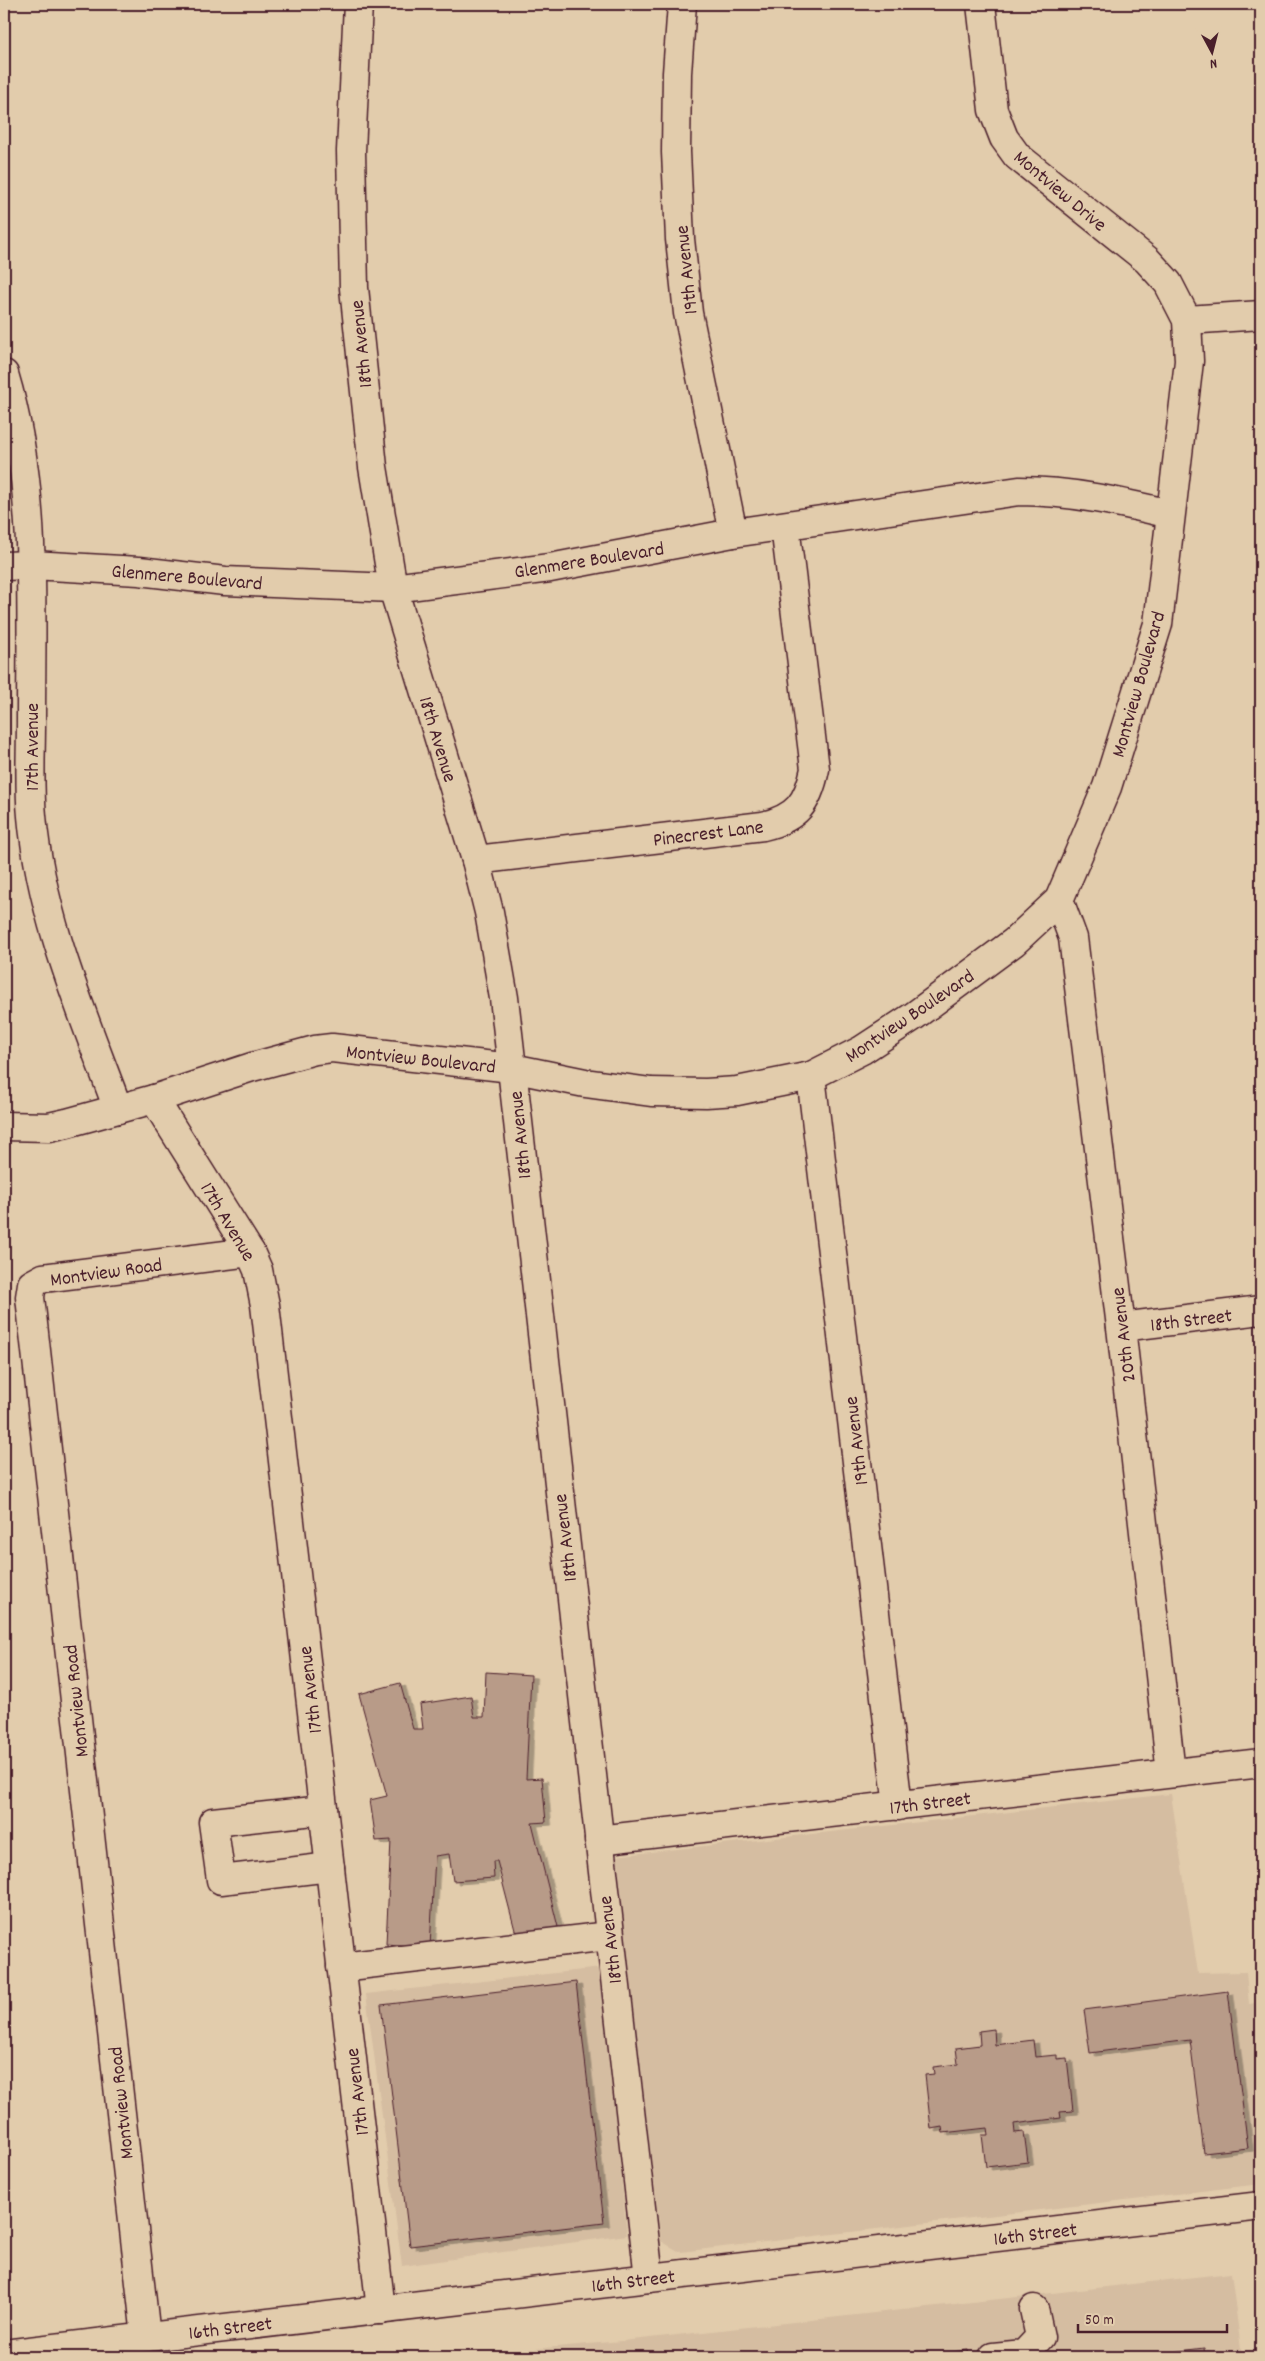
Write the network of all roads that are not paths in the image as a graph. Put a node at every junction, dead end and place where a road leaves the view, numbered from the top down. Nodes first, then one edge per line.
1 (358, 4) edge
2 (682, 4) edge
3 (981, 4) edge
4 (1261, 315) edge
5 (1187, 320) junction
6 (4, 374) edge
7 (1170, 514) junction
8 (785, 526) junction
9 (733, 533) junction
10 (32, 565) junction
11 (4, 566) edge
12 (393, 588) junction
13 (476, 860) junction
14 (1060, 900) junction
15 (512, 1068) junction
16 (811, 1076) junction
17 (154, 1098) junction
18 (118, 1109) junction
19 (4, 1126) edge
20 (250, 1252) junction
21 (1261, 1310) edge
22 (1121, 1327) junction
23 (1261, 1763) edge
24 (1171, 1773) junction
25 (898, 1806) junction
26 (323, 1810) junction
27 (599, 1840) junction
28 (330, 1867) junction
29 (609, 1936) junction
30 (341, 1967) junction
31 (1261, 2209) edge
32 (649, 2278) junction
33 (1034, 2309) dead end
34 (381, 2310) junction
35 (146, 2337) junction
36 (20, 2354) edge
37 (993, 2357) edge

1 - 12 street, 18th Avenue
2 - 9 street, 19th Avenue
3 - 5 street, Montview Drive
4 - 5 street
5 - 7 street, Montview Boulevard
6 - 10 street, 17th Avenue
7 - 8 street, Glenmere Boulevard
7 - 14 street, Montview Boulevard
8 - 9 street, Glenmere Boulevard
8 - 13 street, Pinecrest Lane
9 - 12 street, Glenmere Boulevard
10 - 11 street, Glenmere Boulevard
10 - 12 street, Glenmere Boulevard
10 - 18 street, 17th Avenue
12 - 13 street, 18th Avenue
13 - 15 street, 18th Avenue
14 - 16 street, Montview Boulevard
14 - 22 street, 20th Avenue
15 - 16 street, Montview Boulevard
15 - 17 street, Montview Boulevard
15 - 27 street, 18th Avenue
16 - 25 street, 19th Avenue
17 - 18 street, Montview Boulevard
17 - 20 street, 17th Avenue
18 - 19 street, Montview Boulevard
20 - 26 street, 17th Avenue
20 - 35 street, Montview Road
21 - 22 street, 18th Street
22 - 24 street, 20th Avenue
23 - 24 street, 17th Street
24 - 25 street, 17th Street
25 - 27 street, 17th Street
26 - 28 street, 17th Avenue
26 - 28 street
27 - 29 street, 18th Avenue
28 - 30 street, 17th Avenue
29 - 30 street
29 - 32 street, 18th Avenue
30 - 34 street, 17th Avenue
31 - 32 street, 16th Street
32 - 34 street, 16th Street
33 - 37 street
34 - 35 street, 16th Street
35 - 36 street, 16th Street

